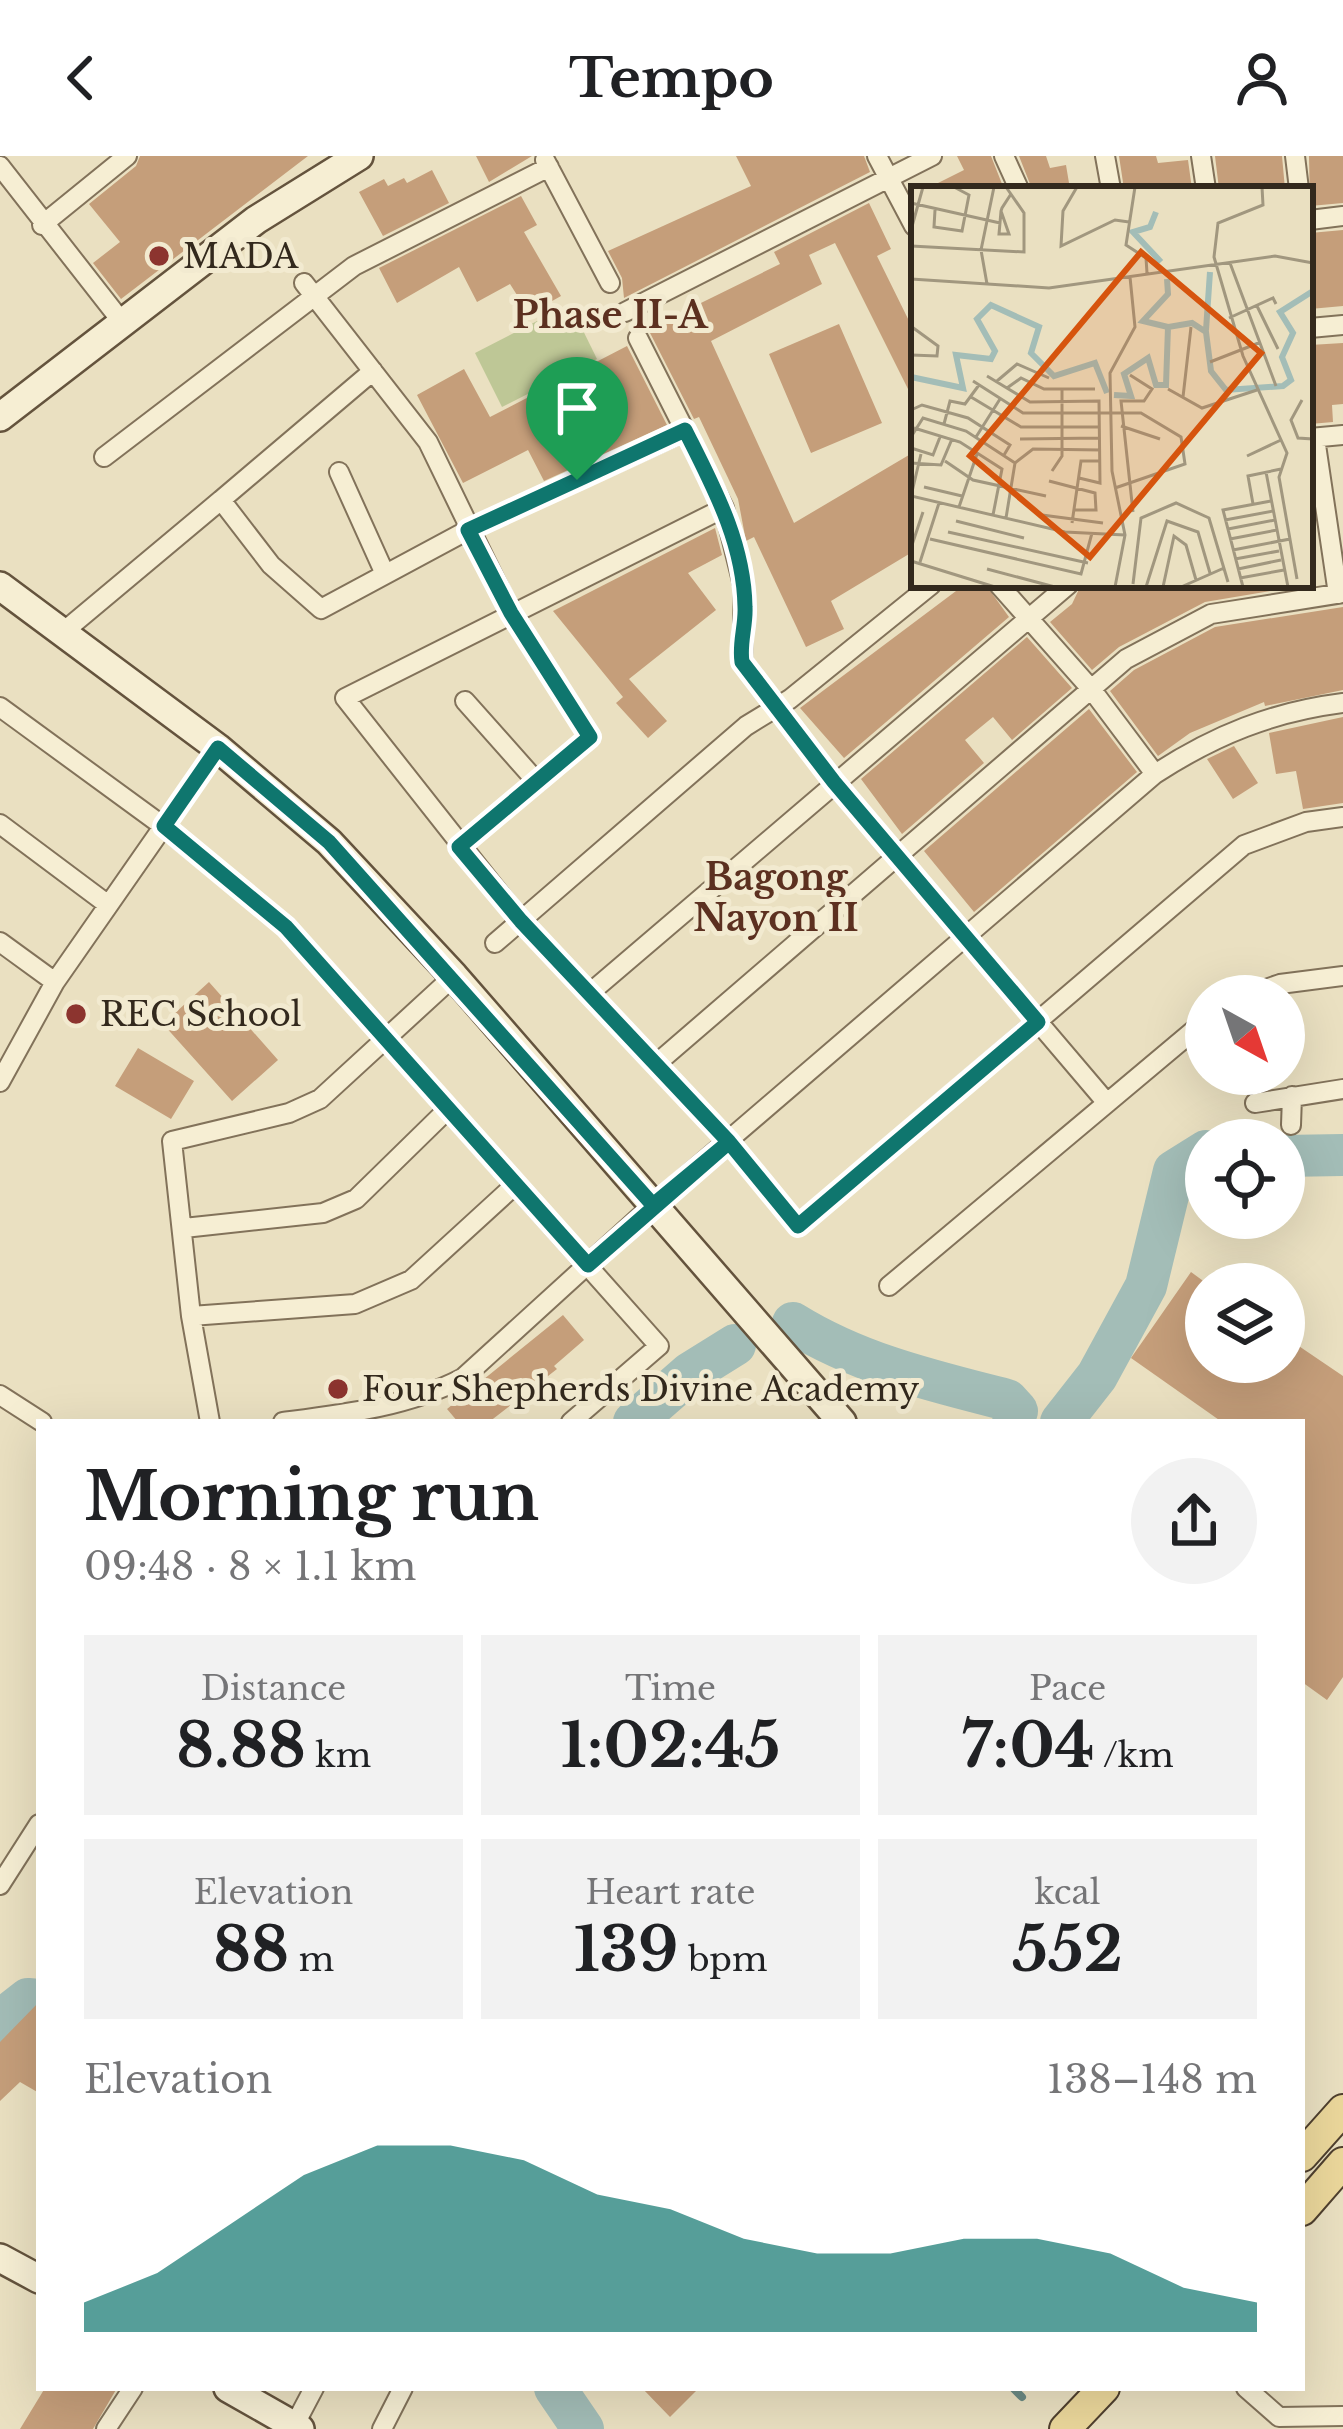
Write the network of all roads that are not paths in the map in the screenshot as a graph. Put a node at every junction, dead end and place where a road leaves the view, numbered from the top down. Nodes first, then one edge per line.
1 (127, 156) edge
2 (359, 156) edge
3 (877, 156) edge
4 (932, 156) edge
5 (1004, 156) edge
6 (1105, 156) edge
7 (1202, 156) edge
8 (1295, 156) edge
9 (546, 162) edge
10 (0, 166) edge
11 (889, 179) junction
12 (1018, 186) edge
13 (1110, 186) edge
14 (1207, 186) edge
15 (1299, 186) edge
16 (1343, 216) edge
17 (911, 220) edge
18 (1313, 220) edge
19 (43, 225) junction
20 (610, 283) dead end
21 (309, 289) junction
22 (625, 312) dead end
23 (122, 322) junction
24 (1343, 325) edge
25 (1313, 328) edge
26 (638, 338) dead end
27 (373, 371) junction
28 (0, 417) edge
29 (685, 430) junction
30 (1343, 435) edge
31 (1313, 438) edge
32 (1313, 444) edge
33 (104, 457) dead end
34 (339, 472) dead end
35 (220, 500) junction
36 (724, 508) junction
37 (468, 530) junction
38 (385, 574) junction
39 (0, 586) edge
40 (927, 588) edge
41 (1002, 588) edge
42 (1065, 588) edge
43 (1240, 588) edge
44 (1340, 594) edge
45 (1243, 608) junction
46 (511, 613) junction
47 (1030, 618) junction
48 (62, 633) junction
49 (1092, 690) junction
50 (466, 701) dead end
51 (1343, 703) edge
52 (0, 707) edge
53 (775, 710) junction
54 (218, 748) junction
55 (1155, 774) junction
56 (536, 782) junction
57 (834, 782) junction
58 (1343, 817) edge
59 (0, 824) edge
60 (164, 826) junction
61 (459, 847) junction
62 (897, 857) junction
63 (106, 904) junction
64 (521, 921) junction
65 (965, 937) junction
66 (0, 942) edge
67 (495, 943) dead end
68 (454, 976) junction
69 (1343, 976) edge
70 (1305, 981) edge
71 (55, 982) junction
72 (591, 992) junction
73 (1038, 1022) junction
74 (384, 1036) junction
75 (1185, 1038) edge
76 (656, 1064) junction
77 (0, 1082) edge
78 (1343, 1088) edge
79 (1292, 1096) junction
80 (1255, 1102) dead end
81 (1107, 1103) junction
82 (448, 1109) junction
83 (1292, 1119) edge
84 (729, 1142) junction
85 (516, 1184) junction
86 (653, 1205) junction
87 (184, 1228) junction
88 (588, 1265) junction
89 (889, 1286) dead end
90 (191, 1316) junction
91 (0, 1395) edge
92 (394, 1414) edge
93 (37, 1419) edge
94 (209, 1419) edge
95 (325, 1419) edge
96 (575, 1419) edge
97 (839, 1419) edge
98 (36, 1829) edge
99 (0, 1885) edge
100 (1343, 2110) edge
101 (1305, 2153) edge
102 (1343, 2163) edge
103 (1305, 2207) edge
104 (0, 2258) edge
105 (36, 2277) edge
106 (131, 2391) edge
107 (233, 2391) edge
108 (313, 2391) edge
109 (402, 2391) edge
110 (1101, 2391) edge
111 (1249, 2391) edge
112 (1343, 2416) edge
113 (297, 2427) edge
114 (106, 2429) edge
115 (382, 2429) edge
116 (1065, 2429) edge

1 - 19 street
2 - 23 street
3 - 11 street
4 - 11 street
5 - 12 street
6 - 13 street
7 - 14 street
8 - 15 street
9 - 20 street
9 - 21 street
10 - 19 street
11 - 17 street
11 - 22 street
16 - 18 street
19 - 23 street
21 - 27 street
21 - 33 street
23 - 28 street
24 - 25 street
26 - 29 street
27 - 35 street
27 - 37 street
29 - 36 street
29 - 37 street
30 - 31 street
32 - 44 street
34 - 38 street
35 - 38 street
35 - 48 street
36 - 46 street
36 - 53 street
37 - 38 street
37 - 46 street
39 - 48 street
40 - 53 street
41 - 47 street
42 - 47 street
43 - 45 street
44 - 45 street
45 - 49 street
46 - 56 street
46 - 61 street
47 - 49 street
47 - 57 street
48 - 54 street
49 - 55 street
49 - 62 street
50 - 56 street
51 - 55 street
52 - 60 street
53 - 57 street
53 - 64 street
54 - 60 street
54 - 68 street
55 - 65 street
56 - 61 street
57 - 62 street
57 - 72 street
58 - 73 street
59 - 63 street
60 - 63 street
60 - 74 street
61 - 64 street
62 - 65 street
62 - 76 street
63 - 71 street
64 - 67 street
64 - 72 street
65 - 73 street
65 - 84 street
66 - 71 street
68 - 74 street
68 - 86 street
69 - 70 street
71 - 77 street
72 - 76 street
73 - 81 street
73 - 84 street
74 - 82 street
74 - 87 street
75 - 81 street
76 - 84 street
78 - 79 street
79 - 80 street
79 - 83 street
81 - 89 street
82 - 85 street
82 - 87 street
84 - 86 street
85 - 88 street
85 - 90 street
86 - 88 street
86 - 97 street
87 - 90 street
88 - 92 street
88 - 96 street
90 - 94 street
91 - 93 street
92 - 95 street
98 - 99 street
100 - 101 main road
102 - 103 main road
104 - 105 street
106 - 114 street
107 - 113 street
108 - 113 street
109 - 115 street
110 - 116 main road
111 - 112 street

